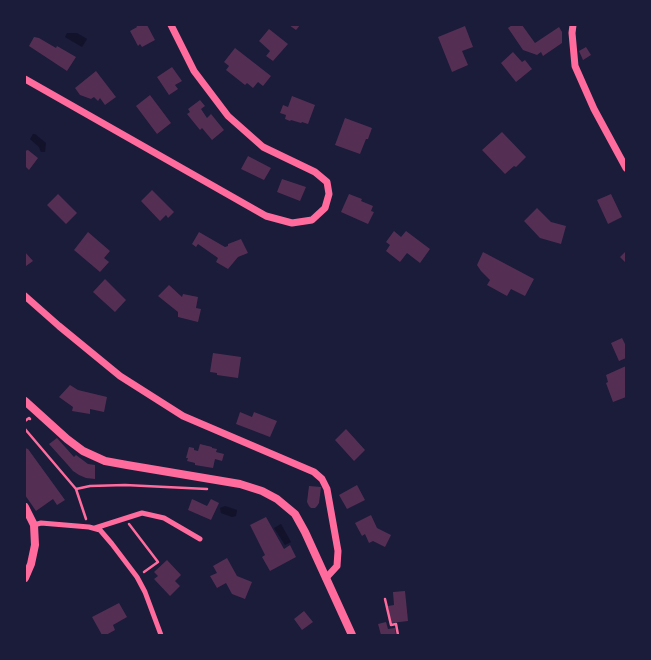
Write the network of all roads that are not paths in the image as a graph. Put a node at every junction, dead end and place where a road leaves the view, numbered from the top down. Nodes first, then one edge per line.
1 (171, 25) edge
2 (573, 25) edge
3 (25, 79) edge
4 (626, 168) edge
5 (25, 296) edge
6 (25, 401) edge
7 (25, 508) edge
8 (34, 525) junction
9 (92, 528) junction
10 (200, 540) dead end
11 (25, 578) edge
12 (326, 578) junction
13 (161, 635) edge
14 (352, 635) edge

1 - 3 street
2 - 4 street
5 - 12 street
6 - 12 main road
7 - 8 main road
8 - 9 street
8 - 11 main road
9 - 10 street
9 - 13 street
12 - 14 main road

